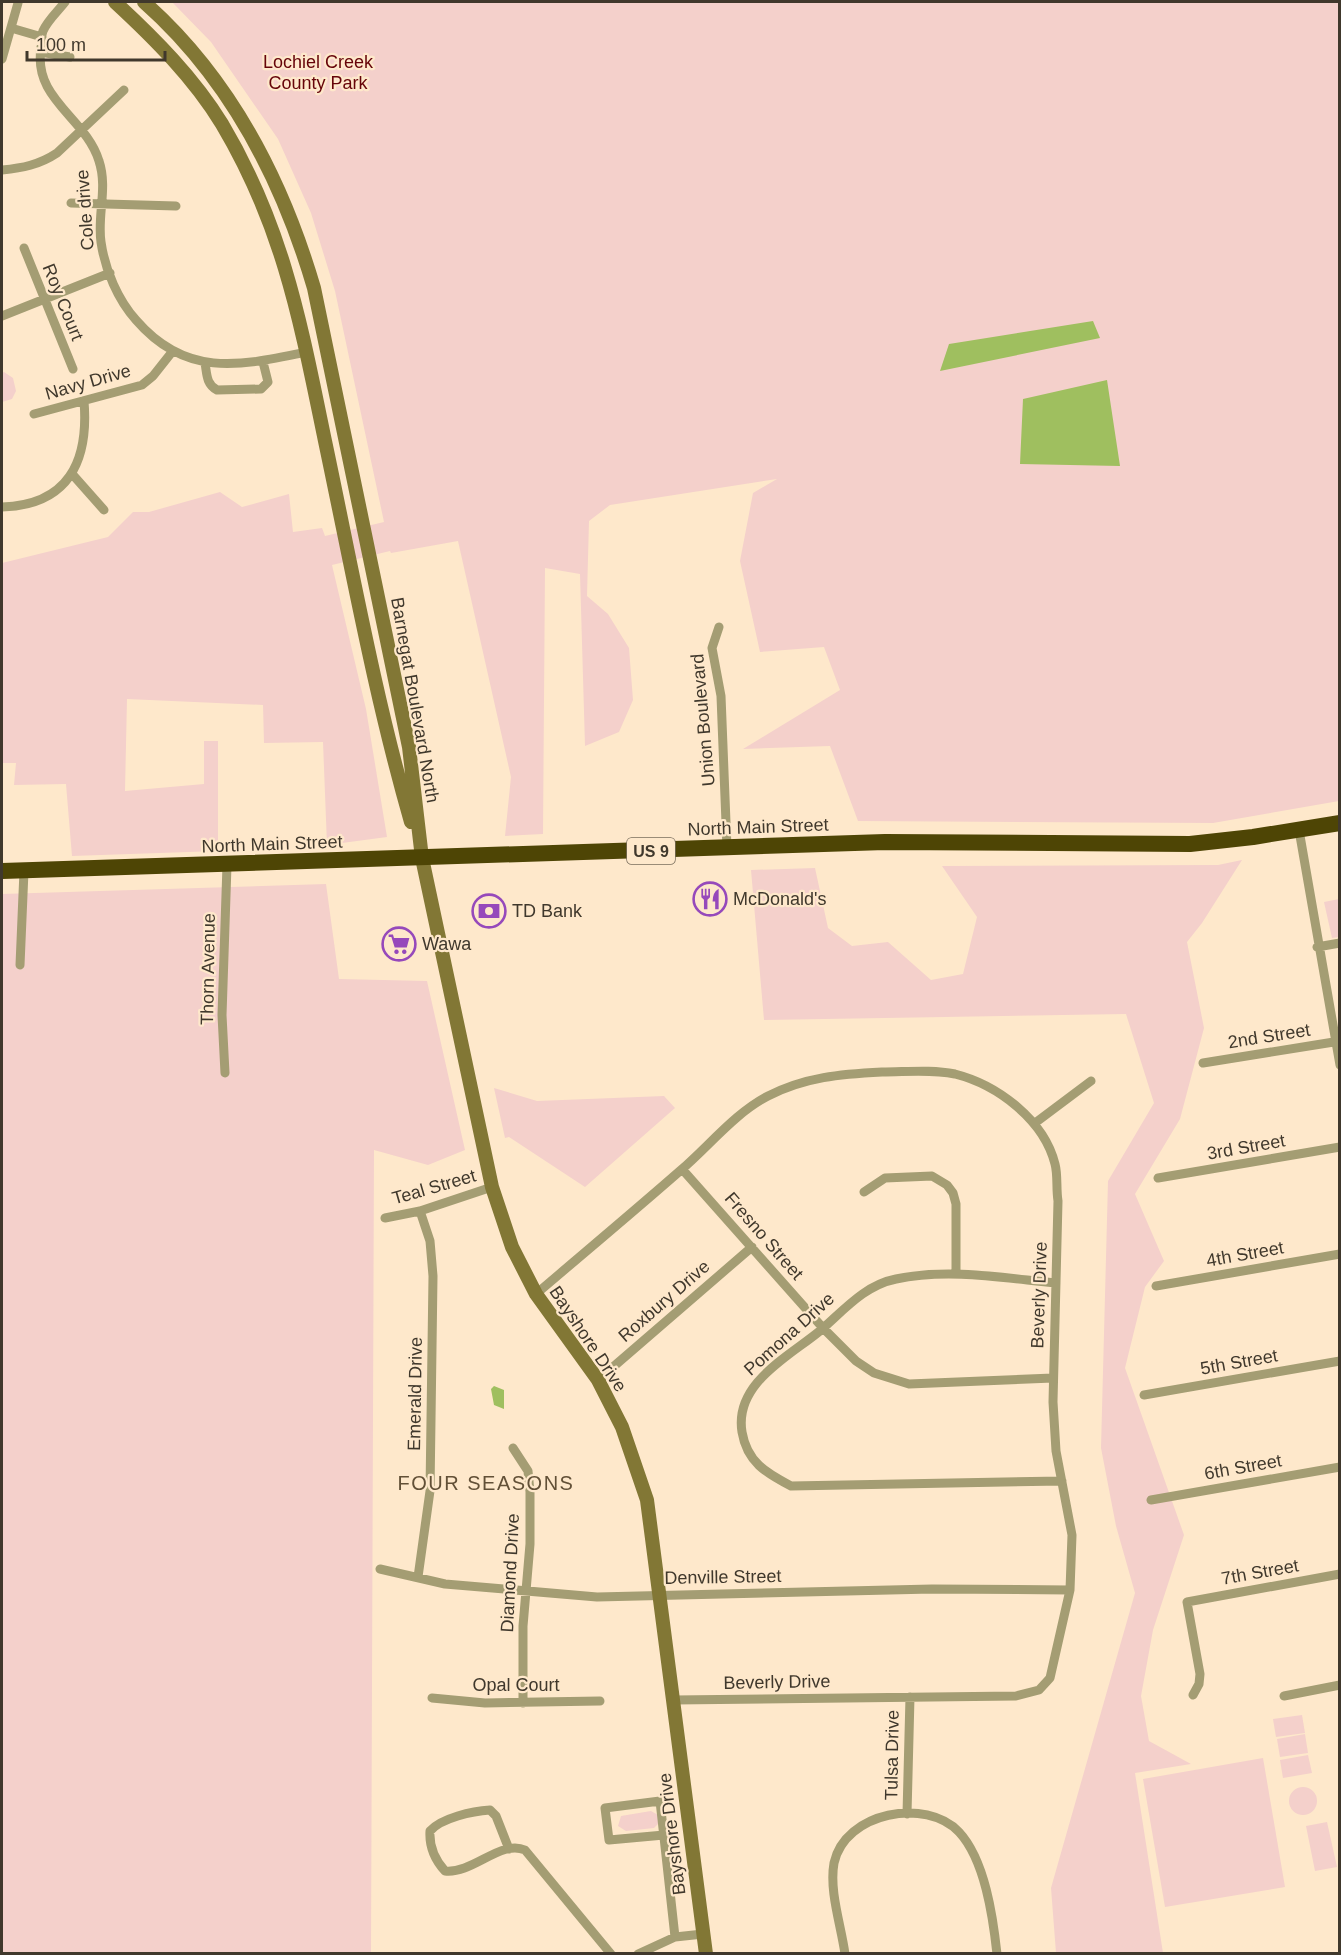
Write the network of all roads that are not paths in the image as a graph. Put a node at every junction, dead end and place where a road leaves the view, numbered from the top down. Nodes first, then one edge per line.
1 (65, 2) edge
2 (115, 2) edge
3 (144, 2) edge
4 (18, 3) dead end
5 (11, 28) junction
6 (42, 37) junction
7 (40, 52) junction
8 (70, 57) dead end
9 (2, 59) edge
10 (124, 90) dead end
11 (80, 129) junction
12 (2, 170) edge
13 (71, 203) dead end
14 (102, 204) junction
15 (176, 206) dead end
16 (24, 248) dead end
17 (110, 273) junction
18 (45, 299) junction
19 (2, 316) edge
20 (172, 352) junction
21 (306, 352) junction
22 (263, 362) junction
23 (205, 363) junction
24 (73, 369) dead end
25 (84, 401) junction
26 (34, 414) dead end
27 (73, 476) junction
28 (2, 507) edge
29 (104, 510) dead end
30 (718, 627) dead end
31 (1340, 823) edge
32 (1299, 830) junction
33 (727, 848) junction
34 (422, 858) junction
35 (227, 865) junction
36 (2, 871) edge
37 (24, 871) junction
38 (1340, 943) edge
39 (1317, 947) junction
40 (20, 965) dead end
41 (1337, 1042) edge
42 (1203, 1063) dead end
43 (1340, 1065) edge
44 (225, 1073) dead end
45 (1091, 1081) dead end
46 (1035, 1123) junction
47 (1340, 1147) edge
48 (682, 1169) junction
49 (1158, 1178) dead end
50 (492, 1188) junction
51 (864, 1192) dead end
52 (420, 1211) junction
53 (385, 1218) dead end
54 (752, 1247) junction
55 (1340, 1254) edge
56 (956, 1274) junction
57 (1056, 1282) junction
58 (1156, 1286) dead end
59 (536, 1294) junction
60 (823, 1328) junction
61 (1340, 1360) edge
62 (1053, 1378) junction
63 (598, 1380) junction
64 (1144, 1395) dead end
65 (513, 1448) dead end
66 (1340, 1467) edge
67 (1062, 1481) junction
68 (1151, 1500) dead end
69 (380, 1569) dead end
70 (1340, 1574) edge
71 (418, 1577) junction
72 (1070, 1590) junction
73 (525, 1591) junction
74 (661, 1593) junction
75 (1340, 1685) edge
76 (1192, 1695) dead end
77 (1284, 1696) dead end
78 (910, 1697) junction
79 (432, 1698) dead end
80 (600, 1701) dead end
81 (674, 1701) junction
82 (523, 1703) junction
83 (907, 1814) junction
84 (663, 1834) junction
85 (509, 1849) junction
86 (703, 1934) junction
87 (675, 1937) junction
88 (611, 1953) edge
89 (638, 1953) edge
90 (706, 1953) edge
91 (845, 1953) edge
92 (997, 1953) edge

1 - 6 street, Cole drive
2 - 21 street, Barnegat Boulevard North
3 - 34 street, Barnegat Boulevard North
4 - 5 street
5 - 6 street
5 - 9 street
6 - 7 street, Cole drive
7 - 8 street
7 - 11 street, Cole drive
10 - 11 street
11 - 12 street
11 - 14 street, Cole drive
13 - 14 street
14 - 15 street
14 - 17 street, Cole drive
16 - 18 street, Roy Court
17 - 18 street
17 - 20 street, Cole drive
18 - 19 street
18 - 24 street, Roy Court
20 - 23 street, Cole drive
20 - 25 street, Navy Drive
21 - 22 street, Cole drive
21 - 34 street, Barnegat Boulevard North
22 - 23 street, Cole drive
22 - 23 street
25 - 26 street, Navy Drive
25 - 27 street
27 - 28 street
27 - 29 street
30 - 33 street, Union Boulevard
31 - 32 highway, US 9
32 - 33 highway, North Main Street / US 9
32 - 39 street
33 - 34 highway, North Main Street / US 9
34 - 35 highway, North Main Street / US 9
34 - 50 street, Bayshore Drive
35 - 37 highway, North Main Street / US 9
35 - 44 street, Thorn Avenue
36 - 37 highway, North Main Street / US 9
37 - 40 street
38 - 39 street
39 - 41 street
41 - 42 street, 2nd Street
41 - 43 street
45 - 46 street
46 - 48 street, Beverly Drive
46 - 57 street, Beverly Drive
47 - 49 street, 3rd Street
48 - 54 street, Fresno Street
48 - 59 street, Beverly Drive
50 - 52 street, Teal Street
50 - 59 street, Bayshore Drive
51 - 56 street
52 - 53 street, Teal Street
52 - 71 street, Emerald Drive
54 - 60 street, Fresno Street
54 - 63 street, Roxbury Drive
55 - 58 street, 4th Street
56 - 57 street, Pomona Drive
56 - 60 street, Pomona Drive
57 - 62 street, Beverly Drive
59 - 63 street, Bayshore Drive
60 - 62 street, Fresno Street
60 - 67 street, Pomona Drive
61 - 64 street, 5th Street
62 - 67 street, Beverly Drive
63 - 74 street, Bayshore Drive
65 - 73 street, Diamond Drive
66 - 68 street, 6th Street
67 - 72 street, Beverly Drive
69 - 71 street, Denville Street
70 - 76 street, 7th Street
71 - 73 street, Denville Street
72 - 74 street, Denville Street
72 - 78 street, Beverly Drive
73 - 74 street, Denville Street
73 - 82 street, Diamond Drive
74 - 81 street, Bayshore Drive
75 - 77 street
78 - 81 street, Beverly Drive
78 - 83 street, Tulsa Drive
79 - 82 street, Opal Court
80 - 82 street, Opal Court
81 - 86 street, Bayshore Drive
83 - 91 street, Tulsa Drive
83 - 92 street, Tulsa Drive
84 - 84 street
84 - 87 street
85 - 85 street
85 - 88 street
86 - 87 street
86 - 90 street, Bayshore Drive
87 - 89 street

